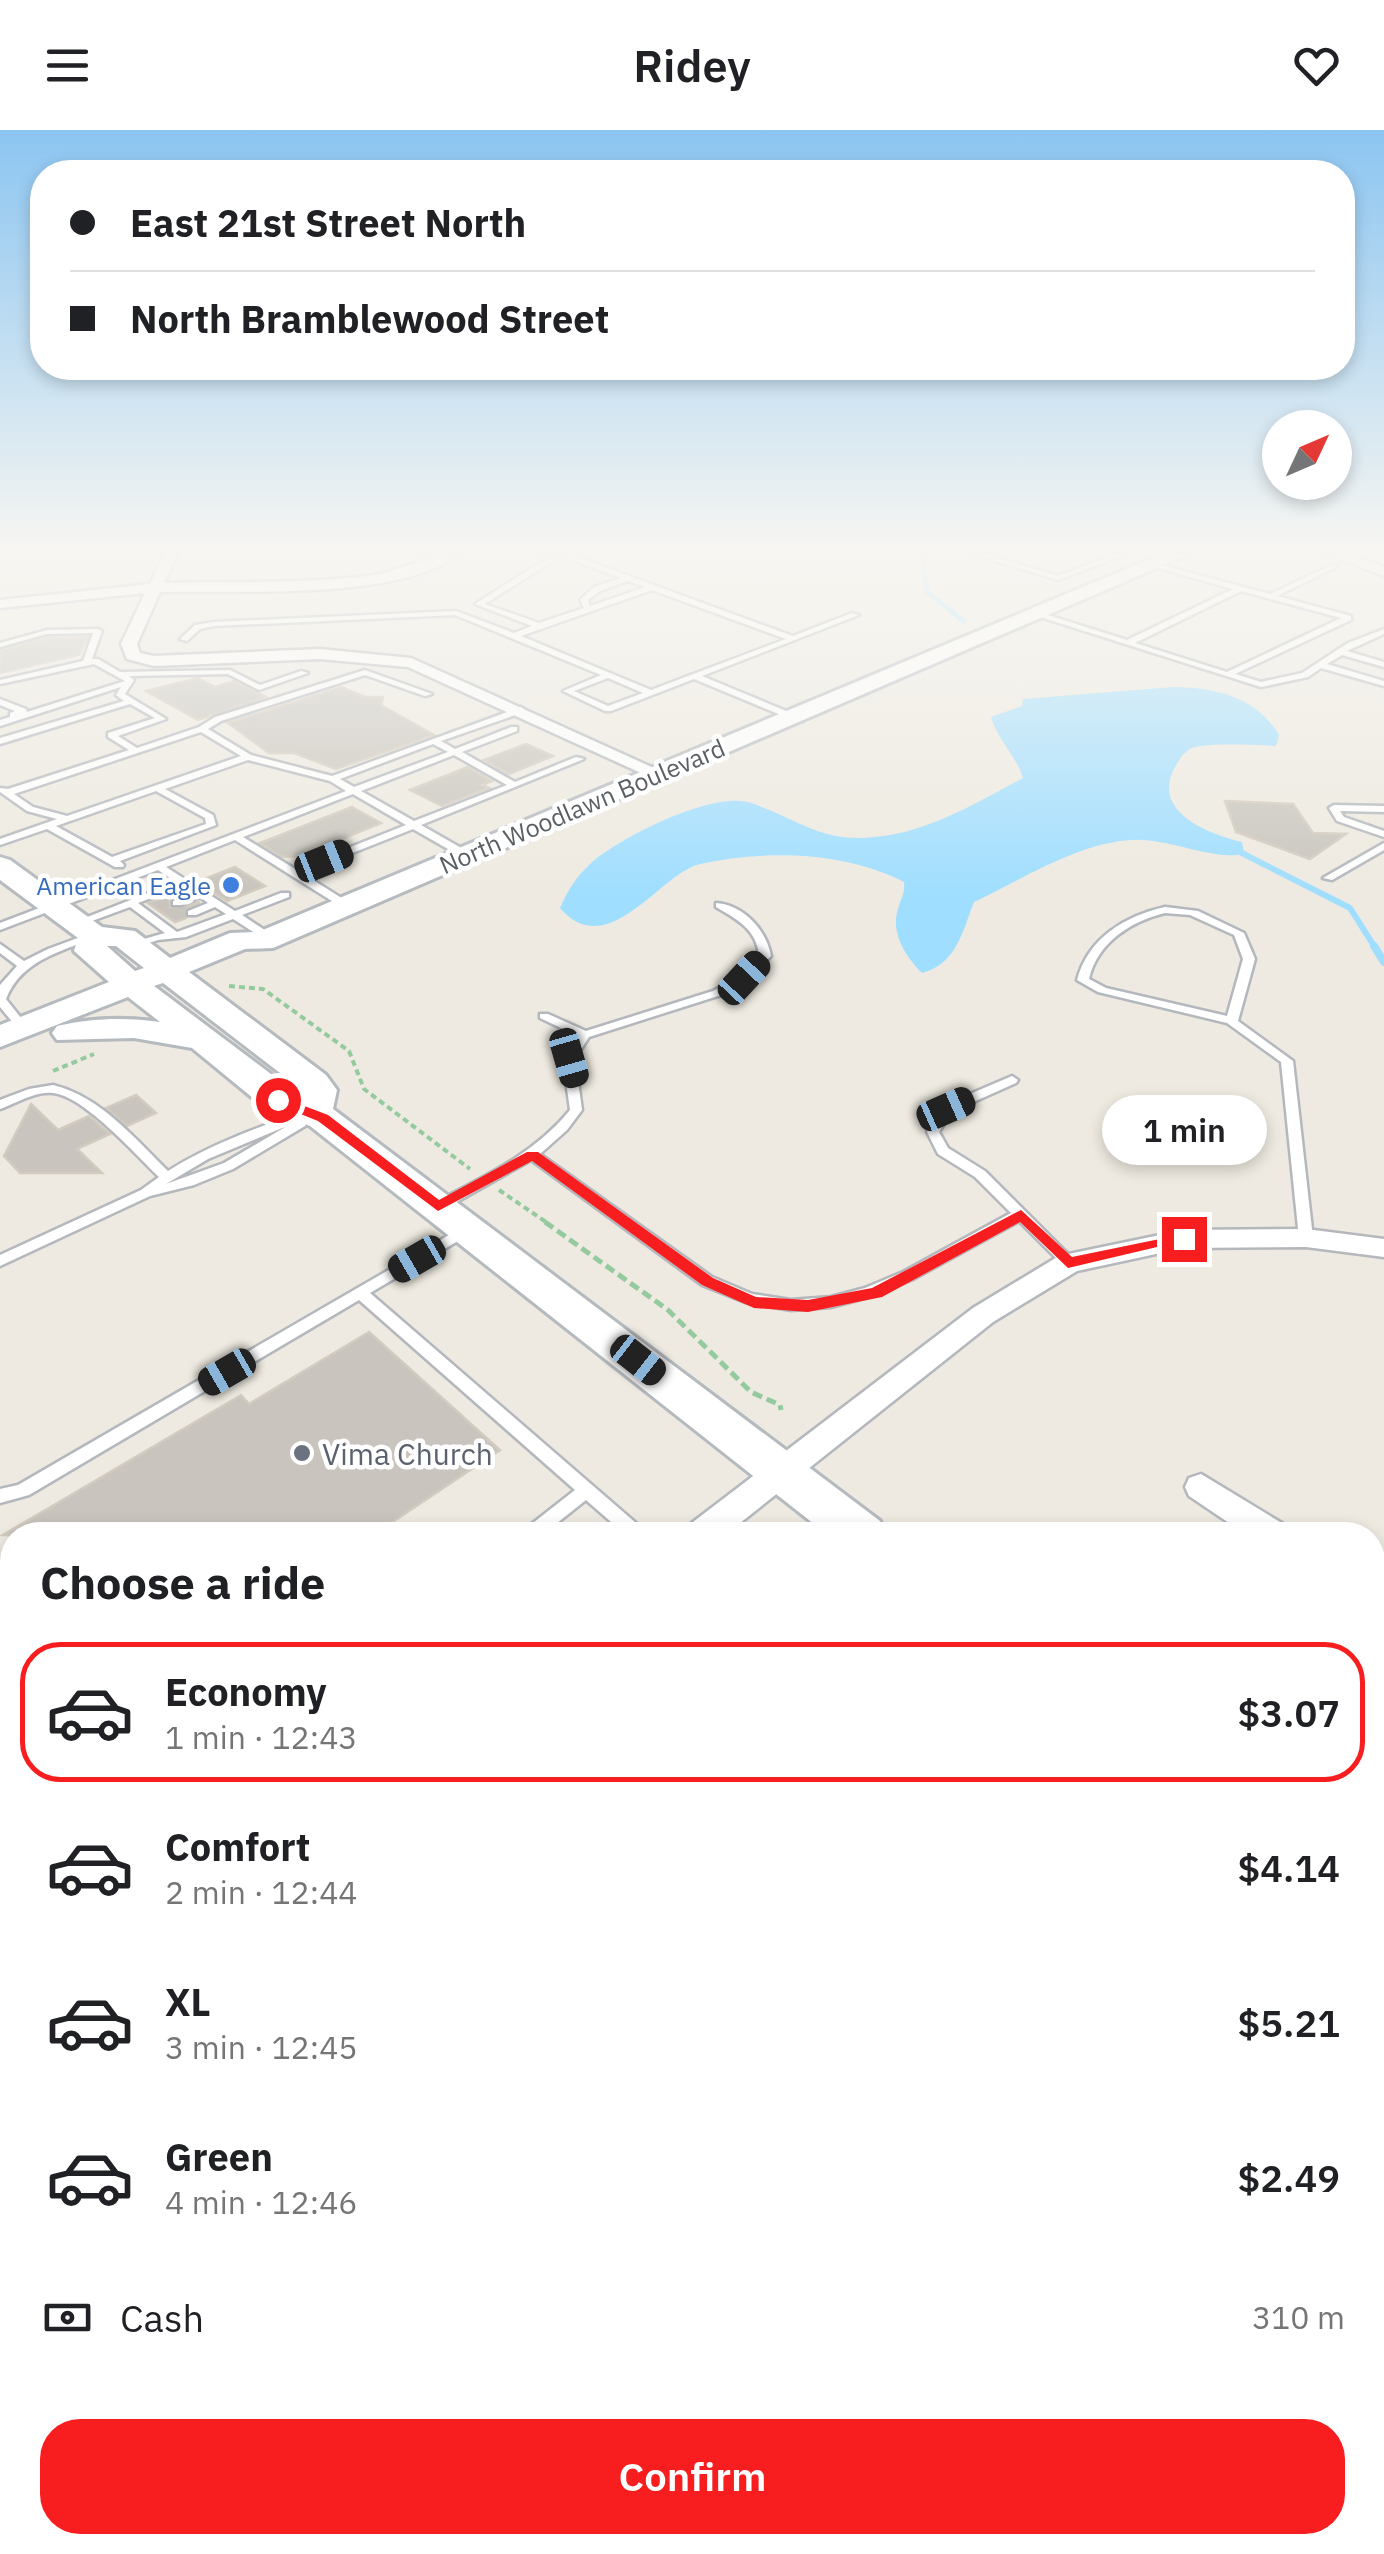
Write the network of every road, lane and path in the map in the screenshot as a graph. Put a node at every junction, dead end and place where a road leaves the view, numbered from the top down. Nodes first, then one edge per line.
1 (65, 667) edge
2 (106, 667) edge
3 (418, 667) edge
4 (589, 667) edge
5 (718, 667) edge
6 (911, 667) edge
7 (1203, 667) edge
8 (1244, 667) edge
9 (1317, 667) edge
10 (1327, 667) edge
11 (304, 673) dead end
12 (119, 674) junction
13 (608, 675) junction
14 (1227, 675) junction
15 (694, 676) junction
16 (0, 682) edge
17 (129, 682) junction
18 (1384, 684) edge
19 (651, 693) junction
20 (428, 694) dead end
21 (131, 701) junction
22 (0, 702) edge
23 (521, 710) junction
24 (81, 716) junction
25 (793, 717) junction
26 (0, 721) edge
27 (478, 725) junction
28 (202, 730) junction
29 (514, 730) dead end
30 (110, 735) junction
31 (499, 735) junction
32 (0, 741) edge
33 (434, 741) junction
34 (136, 751) junction
35 (455, 752) junction
36 (248, 757) junction
37 (579, 759) dead end
38 (658, 774) junction
39 (332, 779) junction
40 (514, 785) junction
41 (157, 788) junction
42 (3, 790) edge
43 (354, 792) junction
44 (1384, 809) edge
45 (67, 819) junction
46 (413, 825) junction
47 (48, 826) junction
48 (1384, 834) edge
49 (234, 836) junction
50 (0, 842) edge
51 (1384, 846) edge
52 (466, 855) junction
53 (111, 861) junction
54 (157, 865) junction
55 (0, 866) edge
56 (134, 873) junction
57 (294, 873) junction
58 (1328, 878) dead end
59 (117, 880) junction
60 (182, 883) junction
61 (199, 894) junction
62 (285, 895) dead end
63 (136, 900) junction
64 (177, 903) dead end
65 (214, 904) junction
66 (720, 905) dead end
67 (347, 906) junction
68 (192, 913) dead end
69 (230, 916) junction
70 (155, 924) junction
71 (0, 927) edge
72 (79, 929) junction
73 (174, 935) junction
74 (266, 940) junction
75 (0, 948) edge
76 (23, 966) junction
77 (2, 981) edge
78 (158, 984) junction
79 (220, 986) dead end
80 (0, 1000) edge
81 (544, 1016) dead end
82 (1232, 1021) junction
83 (33, 1029) edge
84 (586, 1035) junction
85 (202, 1040) junction
86 (109, 1047) dead end
87 (0, 1060) edge
88 (36, 1078) dead end
89 (1012, 1080) dead end
90 (0, 1104) edge
91 (314, 1112) junction
92 (532, 1155) junction
93 (474, 1171) dead end
94 (166, 1176) junction
95 (494, 1186) dead end
96 (146, 1193) junction
97 (1021, 1214) junction
98 (453, 1218) junction
99 (1306, 1238) junction
100 (1384, 1248) edge
101 (0, 1261) edge
102 (1068, 1263) junction
103 (359, 1292) junction
104 (782, 1410) dead end
105 (783, 1473) junction
106 (1201, 1487) dead end
107 (587, 1490) junction
108 (0, 1496) edge
109 (546, 1522) edge
110 (623, 1522) edge
111 (717, 1522) edge
112 (847, 1522) edge
113 (1253, 1522) edge

1 - 16 lane
2 - 12 lane
3 - 23 street
4 - 13 lane
5 - 15 lane
6 - 25 main road, North Woodlawn Boulevard
7 - 14 lane
8 - 14 lane
9 - 14 lane
10 - 18 lane
11 - 12 lane
12 - 17 lane
13 - 19 lane
13 - 19 lane
15 - 19 lane
15 - 25 lane
17 - 21 lane
17 - 26 lane
20 - 28 lane
21 - 24 lane
21 - 30 lane
22 - 26 lane
23 - 27 lane
23 - 38 street
24 - 30 lane
24 - 32 lane
25 - 38 main road, North Woodlawn Boulevard
27 - 31 lane
27 - 33 lane
28 - 34 lane
28 - 36 lane
29 - 31 lane
30 - 34 lane
31 - 35 lane
33 - 35 lane
33 - 39 lane
34 - 42 lane
35 - 40 lane
35 - 43 lane
36 - 39 lane
36 - 41 lane
37 - 40 lane
38 - 52 main road, North Woodlawn Boulevard
39 - 43 lane
40 - 46 lane
41 - 45 lane
41 - 53 lane
42 - 45 lane
43 - 46 lane
43 - 49 lane
44 - 48 lane
45 - 47 lane
46 - 52 lane
46 - 57 lane
47 - 50 lane
47 - 53 lane
49 - 54 lane
49 - 57 lane
51 - 58 lane
52 - 67 main road, North Woodlawn Boulevard
53 - 56 lane
54 - 56 lane
54 - 60 lane
55 - 72 main road
56 - 59 lane
57 - 67 lane
59 - 63 lane
59 - 72 lane
60 - 61 lane
60 - 63 lane
61 - 64 lane
61 - 65 lane
62 - 69 lane
63 - 70 lane
63 - 72 lane
65 - 68 lane
65 - 69 lane
66 - 84 lane
67 - 74 main road, North Woodlawn Boulevard
69 - 73 lane
69 - 74 lane
70 - 72 main road
70 - 73 lane
70 - 73 lane
70 - 78 main road
71 - 72 lane
72 - 76 lane
72 - 78 main road
72 - 83 main road
74 - 78 main road, North Woodlawn Boulevard
75 - 76 lane
76 - 77 lane
77 - 80 lane
78 - 83 main road, North Woodlawn Boulevard
78 - 85 main road
78 - 91 main road
79 - 93 path
80 - 83 lane
81 - 84 lane
82 - 82 lane
82 - 99 lane
83 - 85 main road
83 - 87 main road, North Woodlawn Boulevard
84 - 92 lane
85 - 91 main road
86 - 88 path
89 - 97 lane
90 - 94 lane
91 - 94 lane
91 - 96 lane
91 - 98 main road
92 - 97 lane
92 - 98 lane
94 - 96 lane
95 - 104 path
96 - 101 lane
97 - 102 lane
98 - 103 lane
98 - 105 main road
99 - 100 street
99 - 102 street
102 - 105 street
103 - 107 lane
103 - 108 lane
105 - 111 street
105 - 112 main road
106 - 113 street
107 - 109 lane
107 - 110 lane

